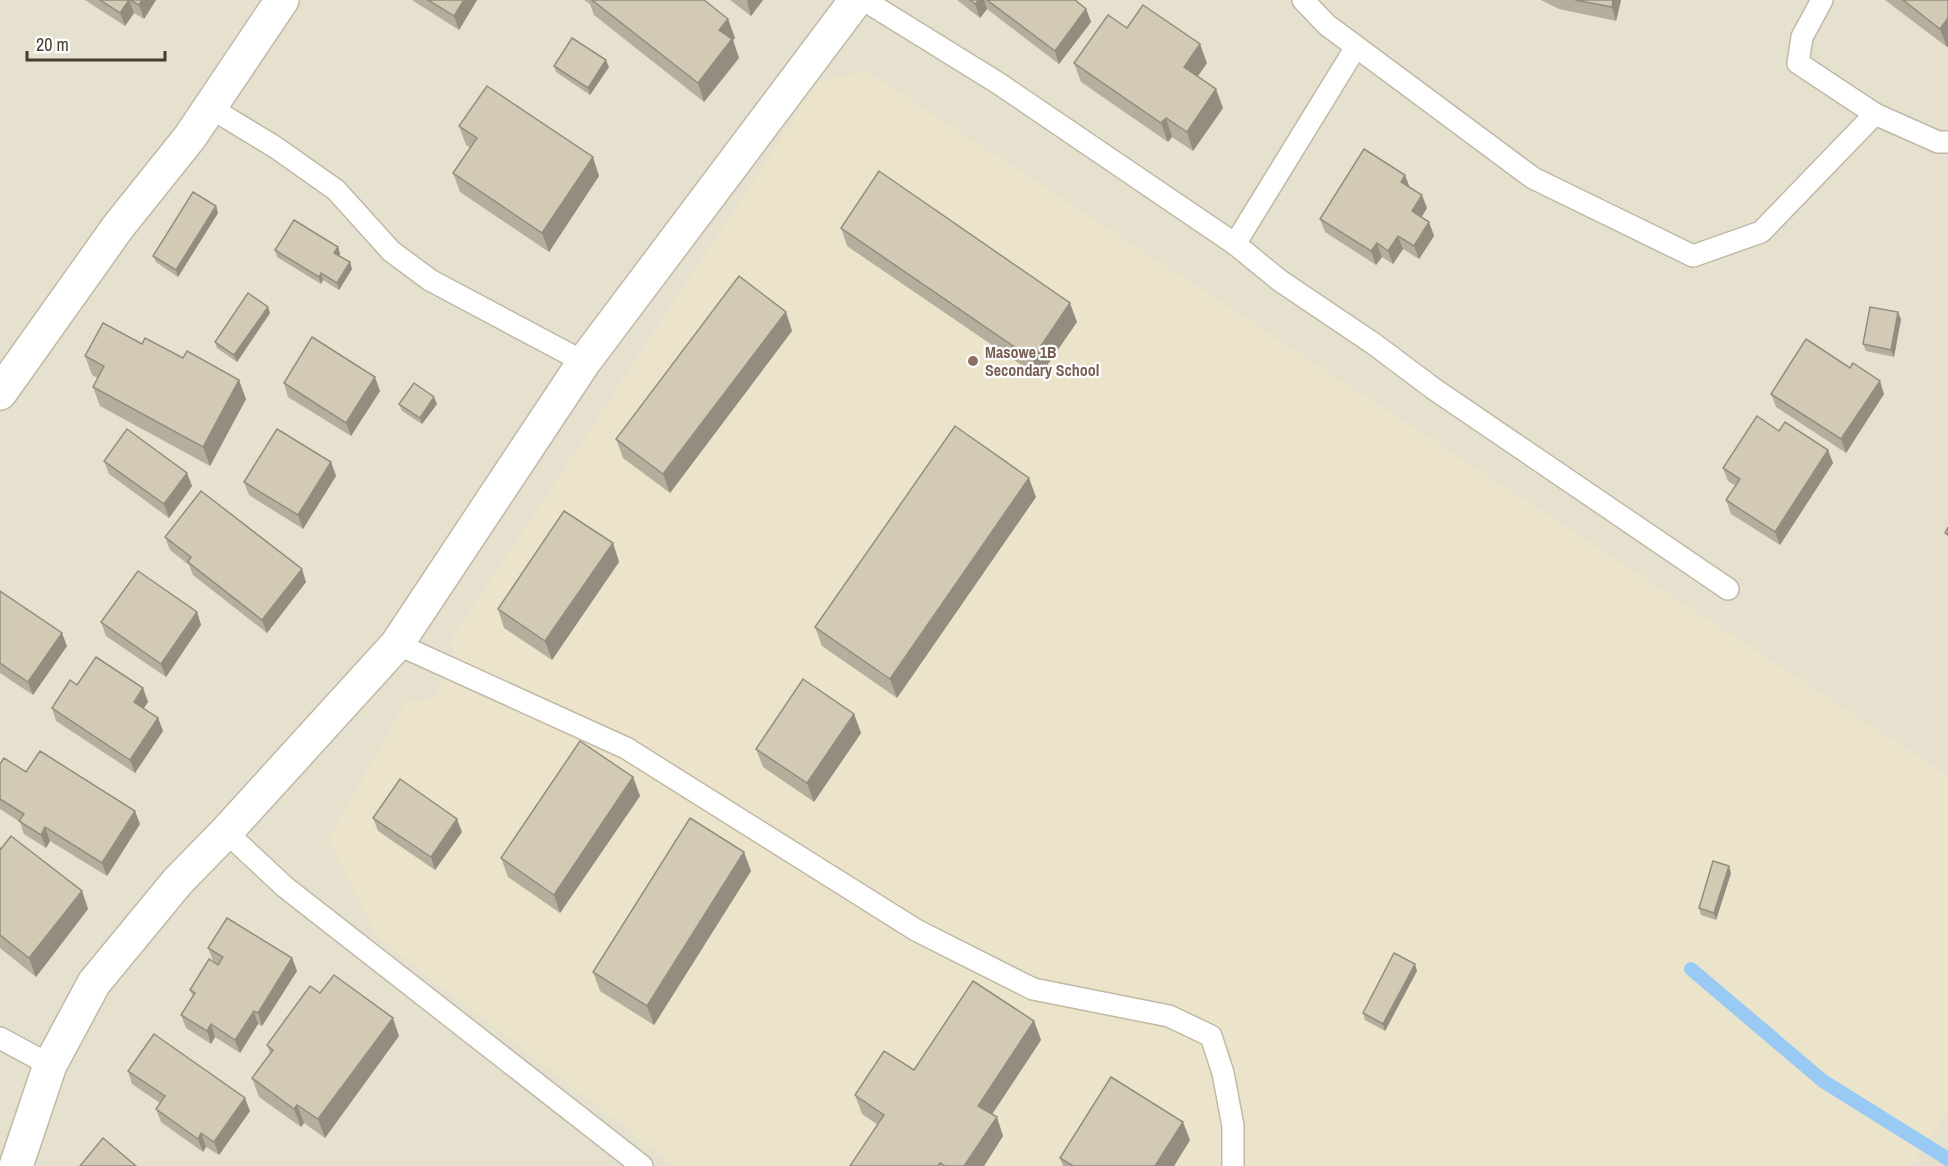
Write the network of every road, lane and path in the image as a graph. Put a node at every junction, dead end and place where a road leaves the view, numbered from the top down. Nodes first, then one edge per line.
1 (282, 0) edge
2 (856, 0) edge
3 (864, 0) edge
4 (1303, 0) edge
5 (1822, 0) edge
6 (1356, 47) junction
7 (211, 108) junction
8 (1875, 114) junction
9 (1948, 142) edge
10 (1236, 244) junction
11 (584, 362) junction
12 (0, 393) edge
13 (1728, 589) dead end
14 (397, 644) junction
15 (226, 832) junction
16 (0, 1038) edge
17 (50, 1065) junction
18 (631, 1163) edge
19 (16, 1166) edge
20 (1233, 1166) edge

1 - 7 street
2 - 11 street
3 - 10 lane
4 - 6 lane
5 - 8 lane
6 - 8 lane
6 - 10 lane
7 - 11 lane
7 - 12 street
8 - 9 lane
10 - 13 lane
11 - 14 street
14 - 15 street
14 - 20 lane
15 - 17 street
15 - 18 lane
16 - 17 lane
17 - 19 street

